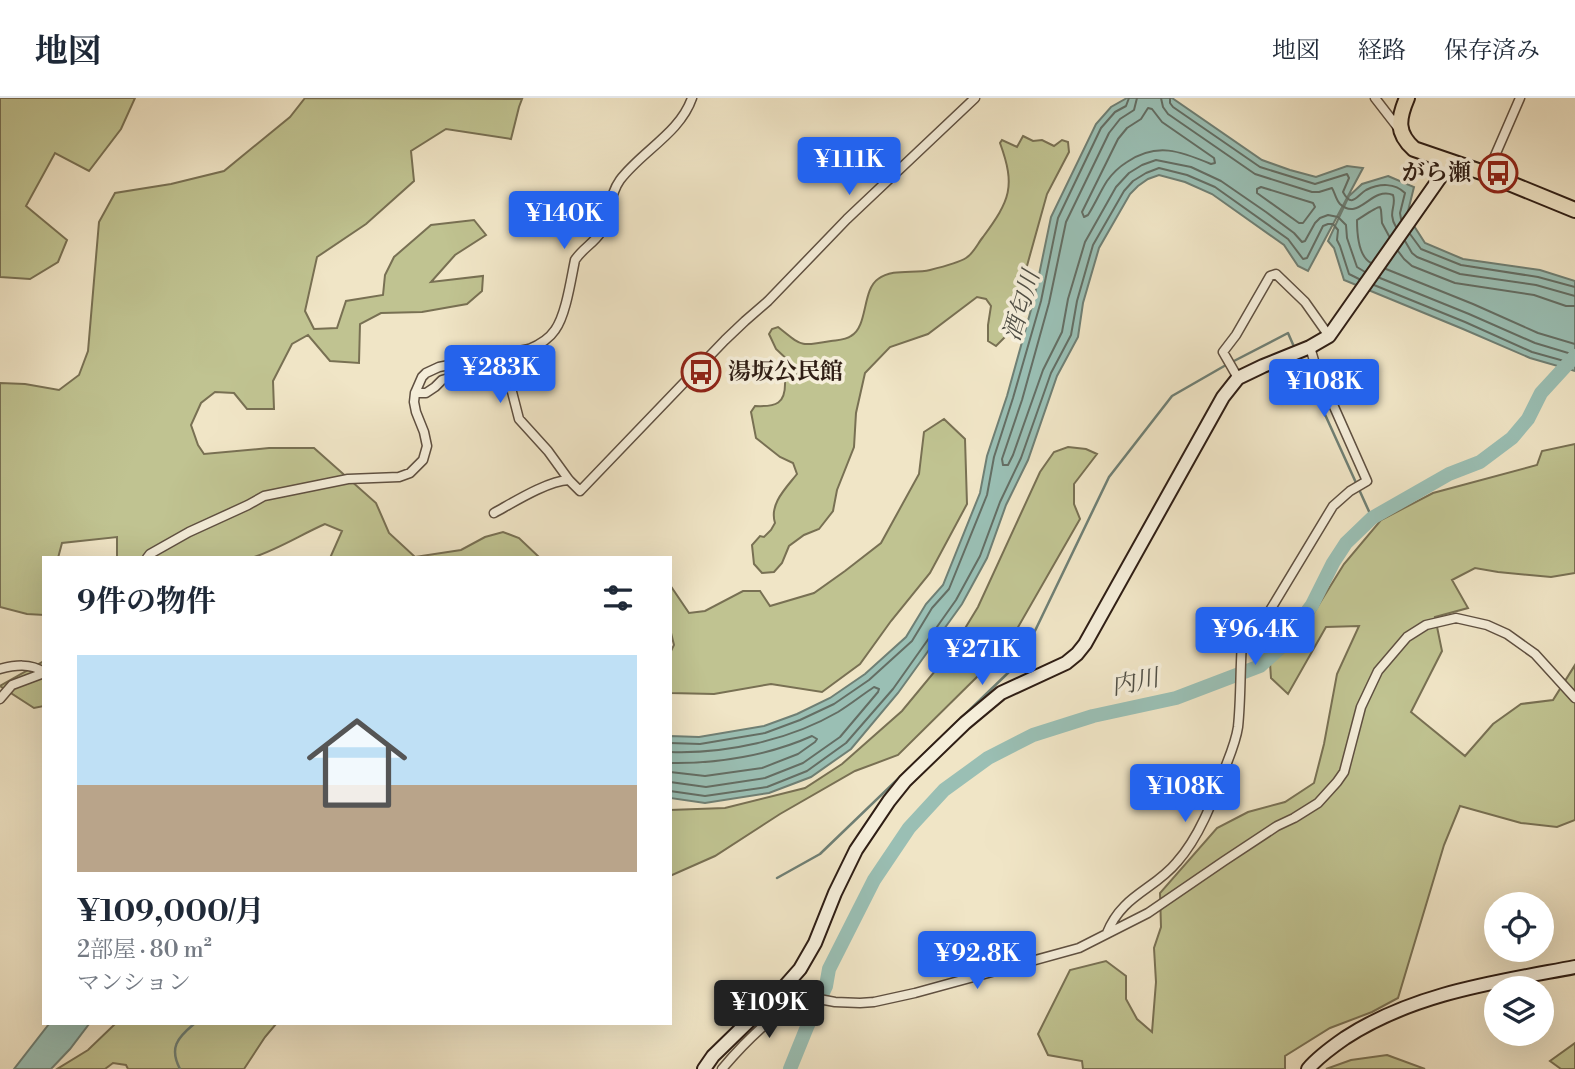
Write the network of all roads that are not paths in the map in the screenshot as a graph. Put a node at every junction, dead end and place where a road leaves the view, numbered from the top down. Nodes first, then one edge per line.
1 (692, 98) edge
2 (975, 98) edge
3 (1375, 98) edge
4 (1407, 98) edge
5 (1520, 98) edge
6 (1400, 130) junction
7 (1451, 162) junction
8 (1487, 174) junction
9 (1575, 209) edge
10 (1327, 335) junction
11 (1310, 347) junction
12 (1236, 376) junction
13 (415, 393) junction
14 (569, 480) junction
15 (494, 513) dead end
16 (148, 556) edge
17 (0, 669) edge
18 (42, 671) edge
19 (42, 673) edge
20 (1575, 698) edge
21 (0, 699) edge
22 (1107, 933) junction
23 (1575, 967) edge
24 (705, 1069) edge
25 (722, 1069) edge
26 (1308, 1069) edge

1 - 13 street
2 - 14 street
3 - 6 street
4 - 6 main road
5 - 8 street
6 - 7 main road
7 - 8 main road
7 - 10 street
8 - 9 main road
10 - 11 street
10 - 12 street
11 - 12 street
11 - 22 street
12 - 24 street
13 - 14 street
13 - 16 street
14 - 15 street
17 - 18 street
19 - 21 street
20 - 22 street
22 - 25 street
23 - 26 street

